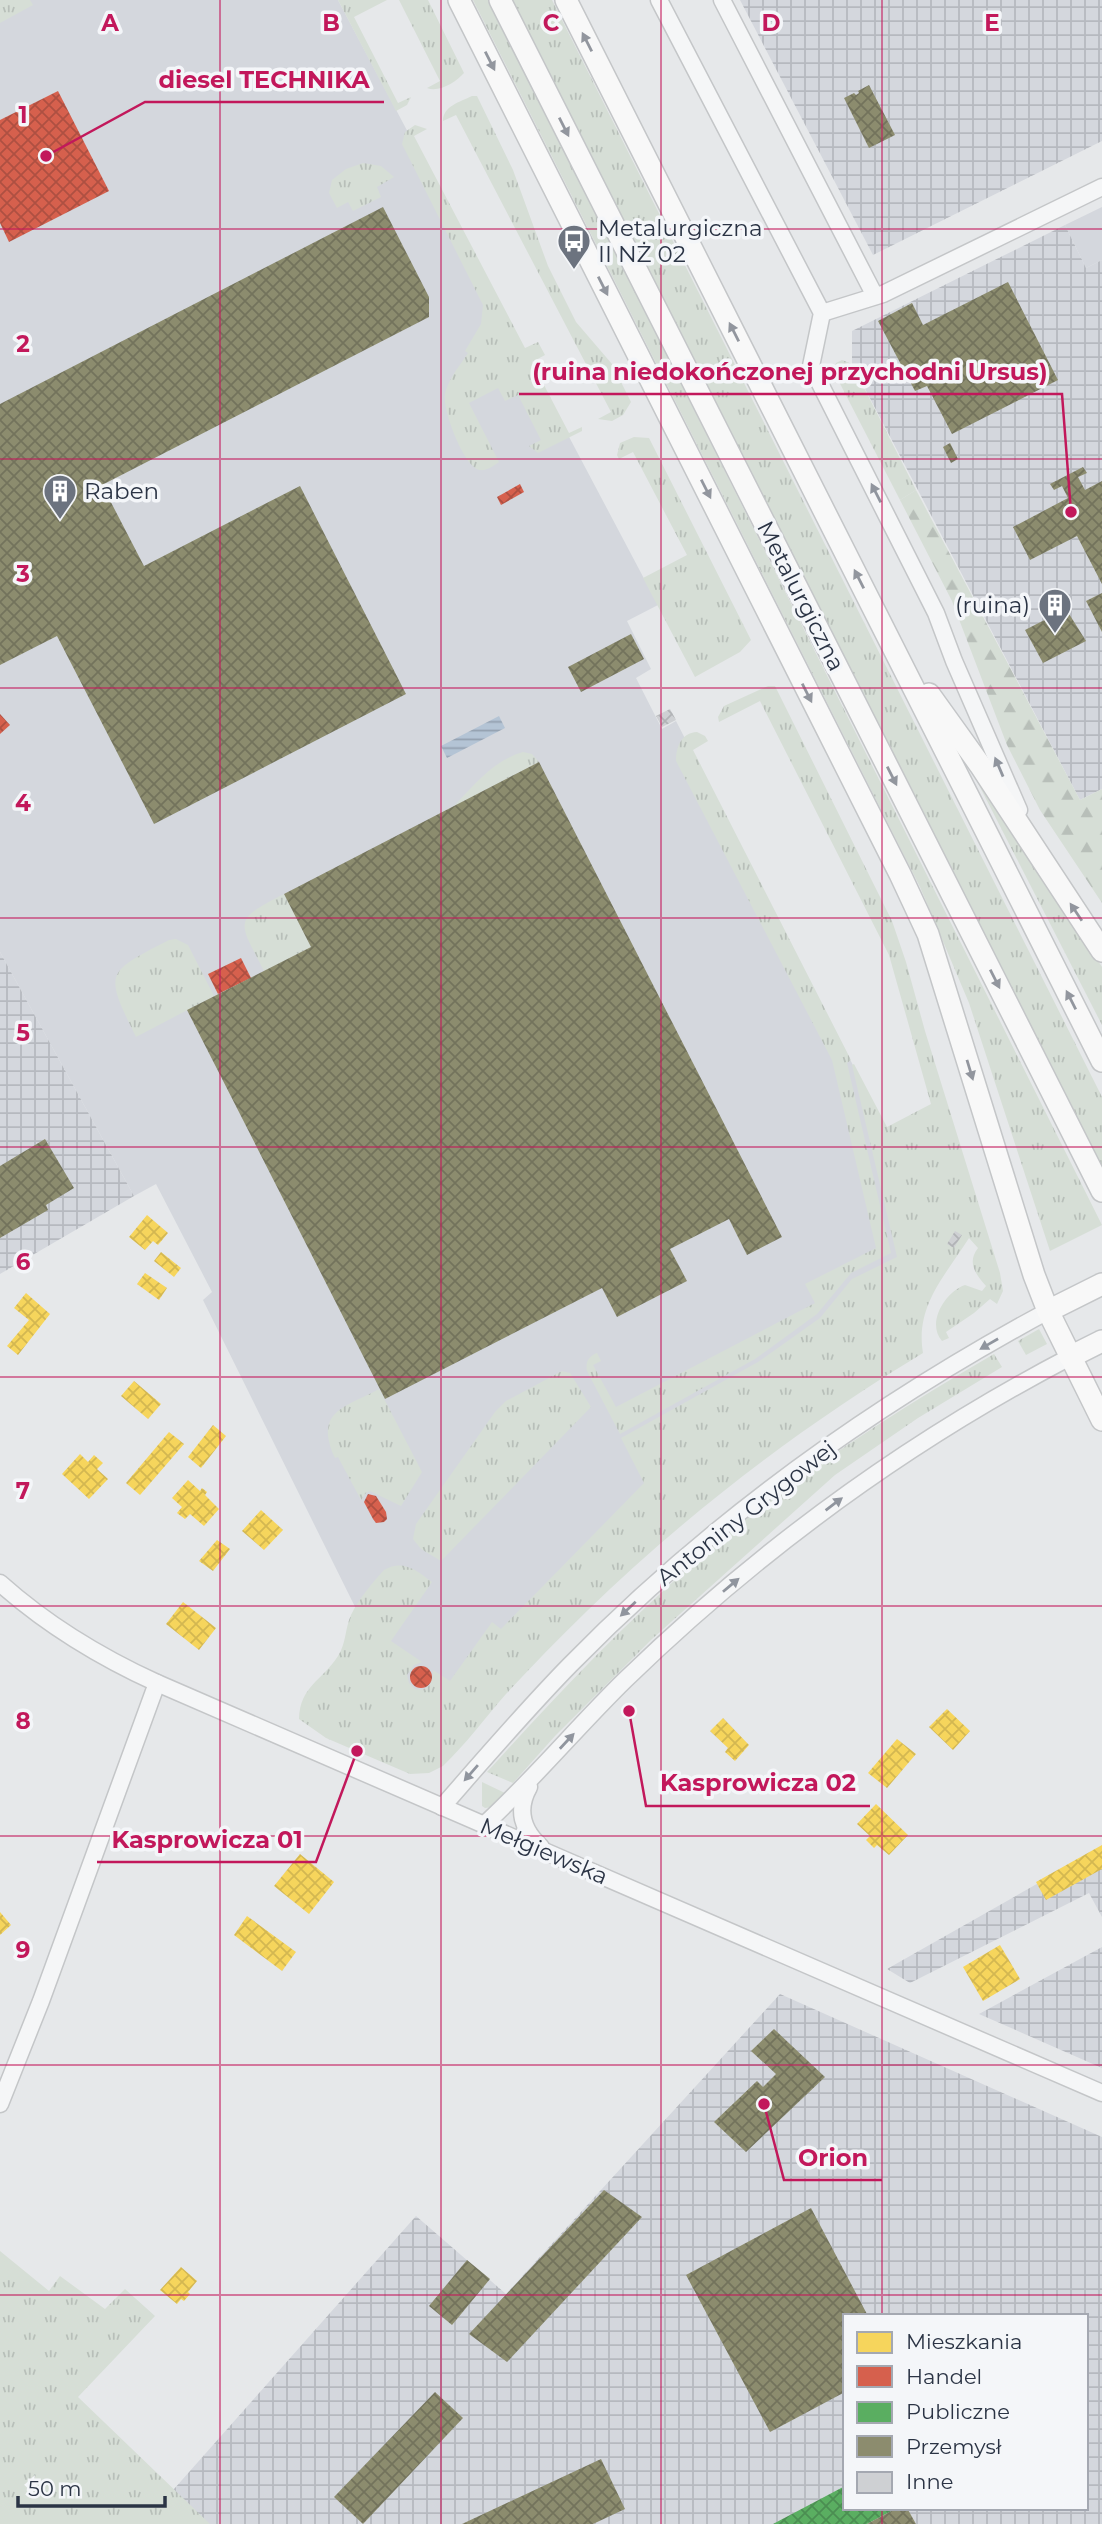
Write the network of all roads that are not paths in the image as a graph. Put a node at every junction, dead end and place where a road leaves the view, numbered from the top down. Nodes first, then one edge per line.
1 (459, 0) edge
2 (500, 0) edge
3 (566, 0) edge
4 (659, 0) edge
5 (722, 0) edge
6 (1102, 187) edge
7 (875, 296) junction
8 (822, 313) junction
9 (890, 640) junction
10 (1049, 873) junction
11 (1102, 951) edge
12 (1102, 1061) edge
13 (1102, 1191) edge
14 (1099, 1285) edge
15 (1048, 1311) junction
16 (1102, 1340) edge
17 (1070, 1357) junction
18 (1102, 1420) edge
19 (0, 1583) edge
20 (157, 1683) junction
21 (537, 1773) junction
22 (442, 1807) junction
23 (485, 1825) junction
24 (545, 1852) junction
25 (1102, 2093) edge
26 (0, 2104) edge

1 -> 15 main road
2 -> 13 main road, Metalurgiczna
9 -> 3 main road
4 - 8 street
5 - 7 street
6 - 7 street
7 - 8 street
10 -> 8 street
9 - 10 main road
12 -> 9 main road
11 -> 10 main road
14 - 15 main road, Antoniny Grygowej
15 - 17 main road
15 -> 22 street, Antoniny Grygowej
16 - 17 main road, Antoniny Grygowej
17 - 18 main road
21 -> 17 street, Antoniny Grygowej
19 - 20 street, Mełgiewska
20 - 22 street, Mełgiewska
20 - 26 street
21 - 23 street, Antoniny Grygowej
21 - 24 street
22 - 23 street, Mełgiewska
23 - 24 street, Mełgiewska
24 - 25 street, Mełgiewska

